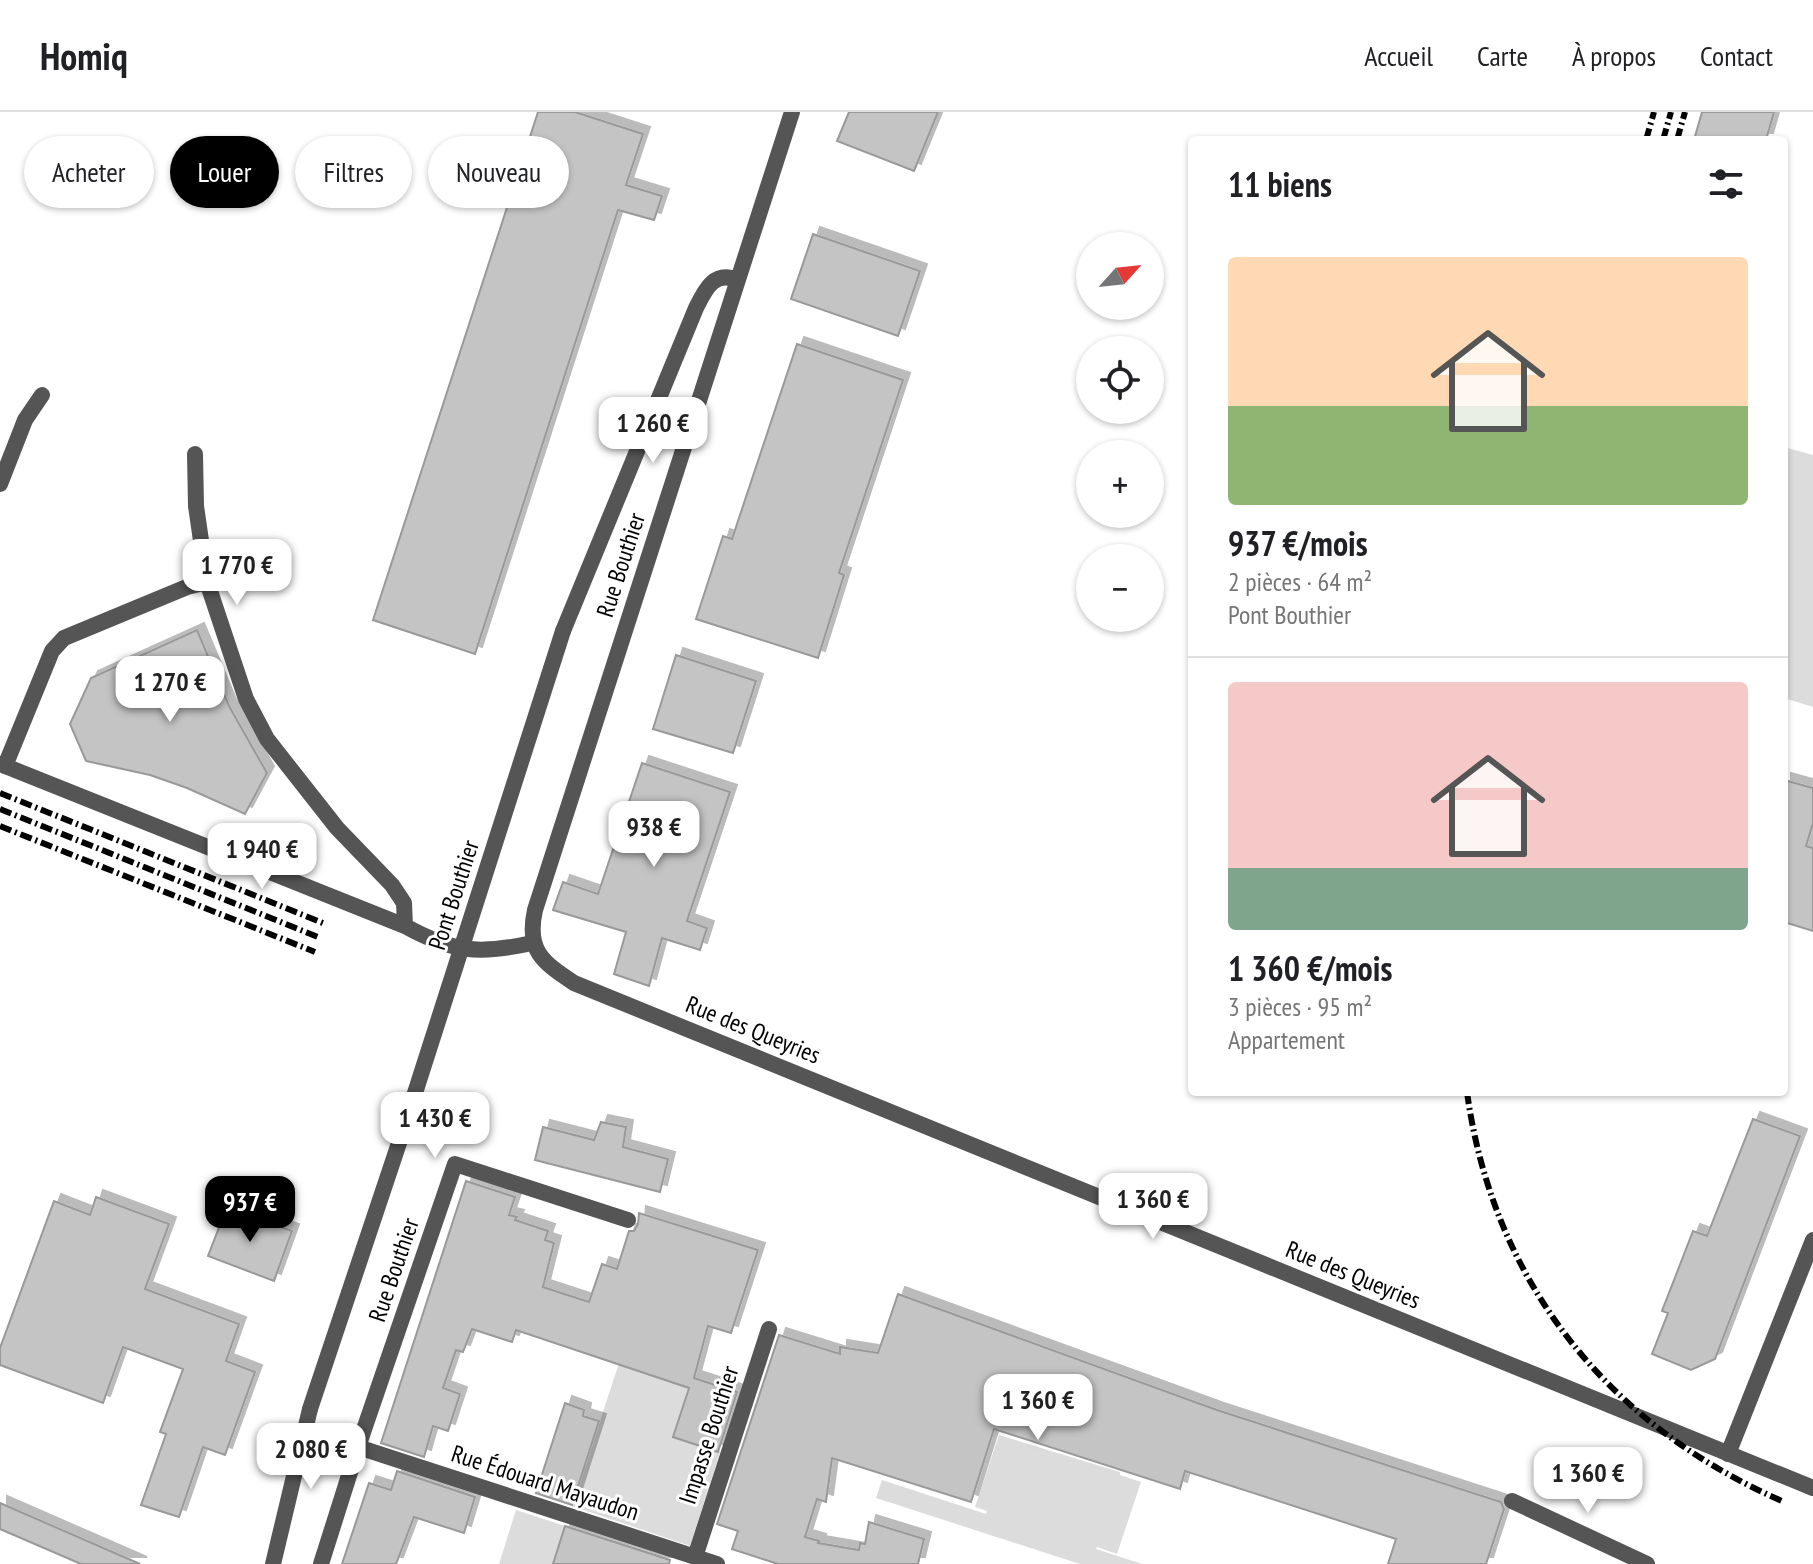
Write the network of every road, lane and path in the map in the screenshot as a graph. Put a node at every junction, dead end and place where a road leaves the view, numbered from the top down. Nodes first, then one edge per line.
1 (792, 112) edge
2 (737, 280) junction
3 (42, 395) dead end
4 (195, 454) dead end
5 (0, 484) edge
6 (207, 582) junction
7 (2, 765) edge
8 (405, 926) junction
9 (532, 943) junction
10 (628, 1220) dead end
11 (1813, 1240) edge
12 (769, 1329) dead end
13 (358, 1447) junction
14 (1728, 1454) junction
15 (1813, 1488) edge
16 (1512, 1501) dead end
17 (695, 1557) junction
18 (273, 1564) edge
19 (321, 1564) edge
20 (717, 1564) edge
21 (1647, 1564) edge

1 - 2 street, Rue Bouthier
2 - 9 street, Rue Bouthier
2 - 18 street, Pont Bouthier, bridge
3 - 5 street
4 - 6 street
6 - 7 street
6 - 8 street
7 - 8 street
8 - 9 street
9 - 14 street, Rue des Queyries
10 - 13 street, Rue Bouthier
11 - 14 street
12 - 17 street, Impasse Bouthier
13 - 17 street, Rue Édouard Mayaudon
13 - 19 street, Rue Bouthier
14 - 15 street, Rue des Queyries
16 - 21 street
17 - 20 street, Rue Édouard Mayaudon

